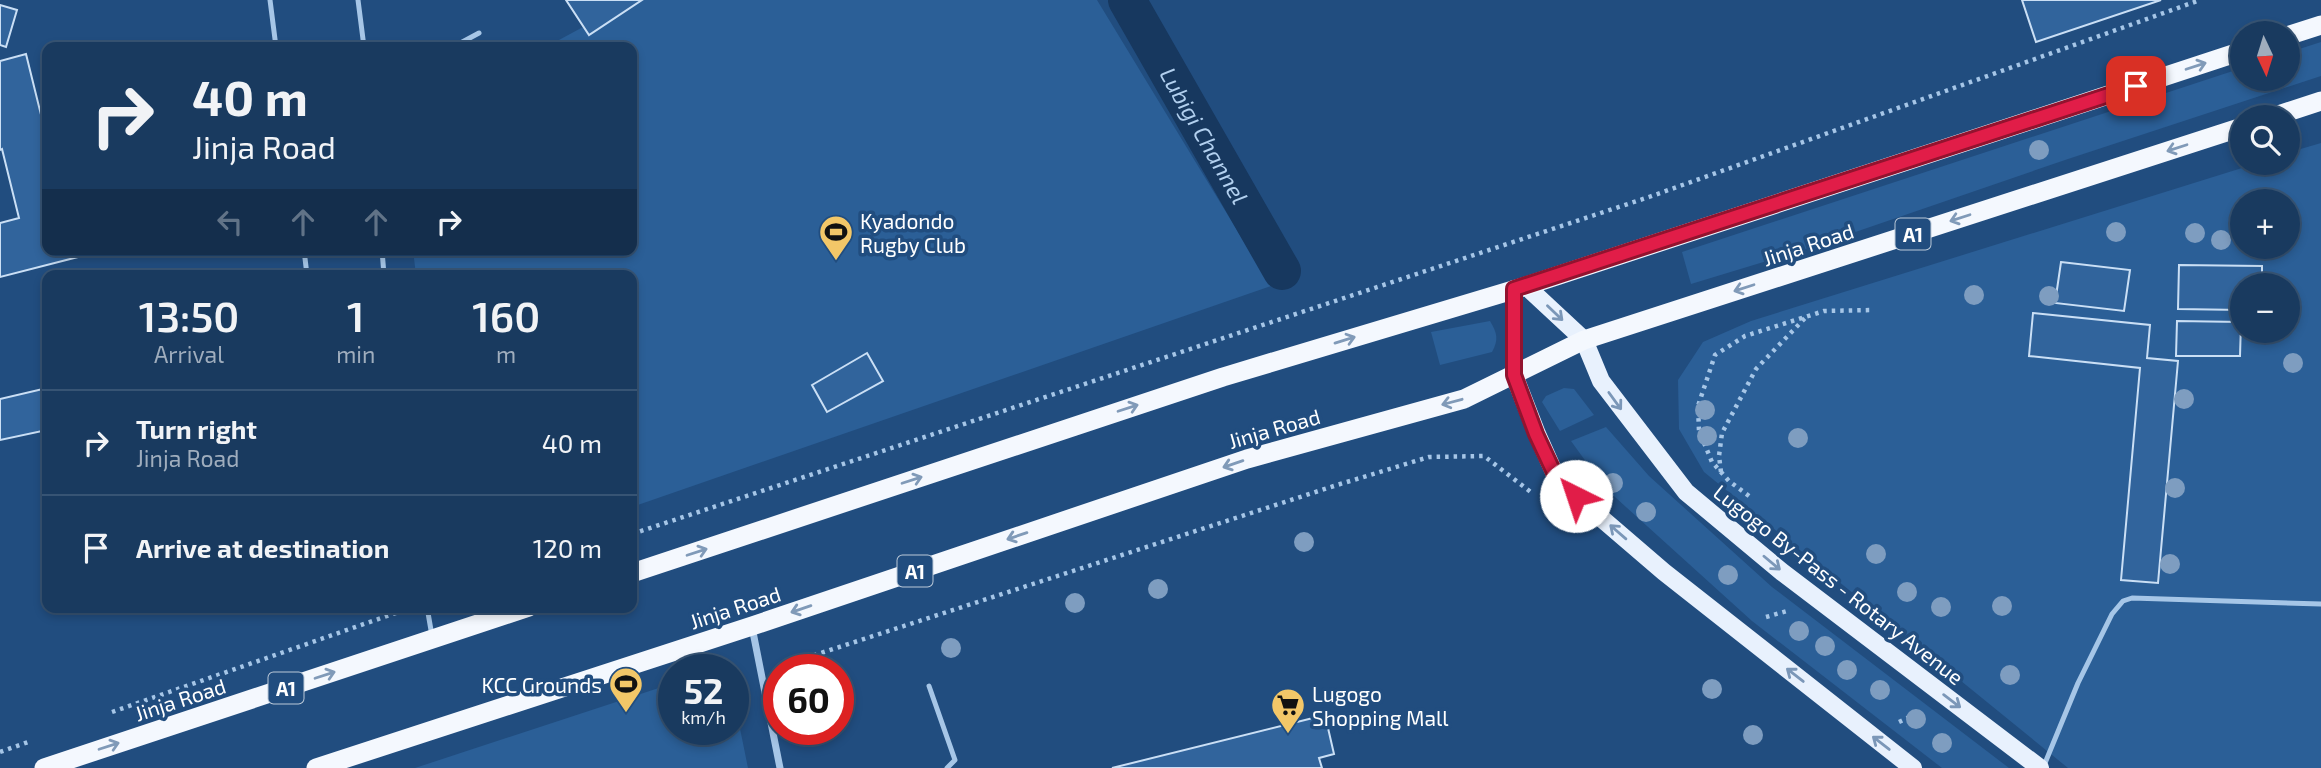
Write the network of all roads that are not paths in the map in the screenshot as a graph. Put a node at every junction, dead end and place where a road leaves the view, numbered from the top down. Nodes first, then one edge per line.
1 (270, 0) edge
2 (358, 0) edge
3 (2321, 25) edge
4 (2300, 32) edge
5 (479, 33) dead end
6 (275, 42) edge
7 (363, 42) edge
8 (462, 42) edge
9 (2230, 55) edge
10 (2321, 102) edge
11 (2300, 108) edge
12 (2230, 131) edge
13 (1520, 287) junction
14 (1584, 340) junction
15 (1514, 375) junction
16 (637, 571) edge
17 (2321, 604) edge
18 (428, 613) edge
19 (510, 613) edge
20 (752, 626) junction
21 (432, 639) junction
22 (929, 686) dead end
23 (44, 768) edge
24 (316, 768) edge
25 (780, 768) edge
26 (947, 768) edge
27 (1913, 768) edge
28 (2042, 768) edge

1 - 6 lane
2 - 7 lane
3 - 4 highway
5 - 8 lane
13 -> 9 highway
10 - 11 highway
12 -> 14 highway, Jinja Road / A1
13 -> 14 main road, Lugogo By-Pass - Rotary Avenue
13 - 15 main road
16 -> 13 highway
14 - 15 highway, Jinja Road / A1
14 -> 28 main road, Lugogo By-Pass - Rotary Avenue
15 -> 20 highway, Jinja Road / A1
27 -> 15 main road
17 - 28 lane
18 - 21 lane
19 - 21 highway, Jinja Road / A1
20 - 24 highway, Jinja Road / A1
20 - 25 street
23 -> 21 highway, Jinja Road / A1
22 - 26 lane

